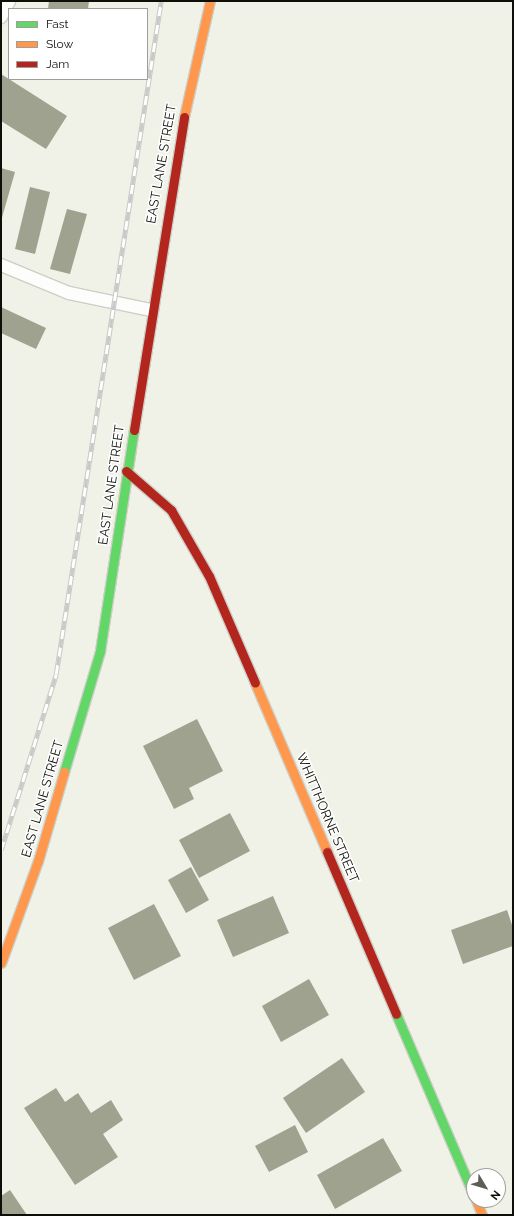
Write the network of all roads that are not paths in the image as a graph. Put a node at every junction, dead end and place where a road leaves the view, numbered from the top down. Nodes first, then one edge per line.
1 (9, 1) edge
2 (210, 1) edge
3 (1, 17) edge
4 (1, 265) edge
5 (151, 310) junction
6 (126, 471) junction
7 (1, 963) edge
8 (466, 1177) edge

1 - 3 lane
2 - 5 street, EAST LANE STREET
4 - 5 lane
5 - 6 street, EAST LANE STREET
6 - 7 street, EAST LANE STREET
6 - 8 street, WHITTHORNE STREET

